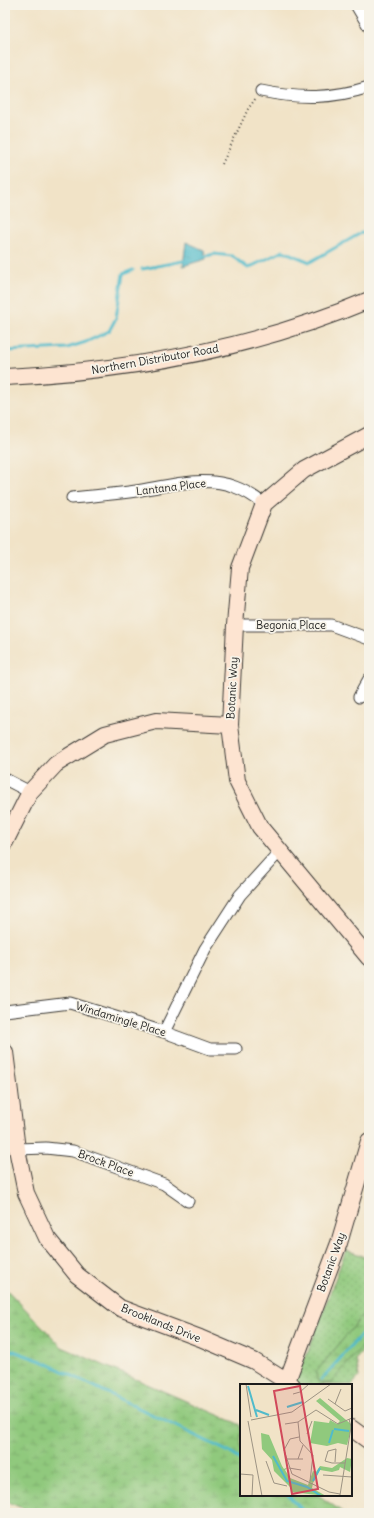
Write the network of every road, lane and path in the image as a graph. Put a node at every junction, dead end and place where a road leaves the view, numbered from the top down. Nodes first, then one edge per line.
1 (356, 5) edge
2 (369, 27) edge
3 (369, 87) edge
4 (261, 91) joint
5 (222, 164) dead end
6 (369, 300) edge
7 (5, 377) edge
8 (369, 436) edge
9 (72, 498) dead end
10 (264, 504) junction
11 (235, 625) junction
12 (369, 639) edge
13 (369, 679) edge
14 (359, 697) dead end
15 (230, 725) junction
16 (5, 779) edge
17 (30, 792) junction
18 (5, 842) edge
19 (279, 852) junction
20 (369, 958) edge
21 (5, 1011) edge
22 (164, 1032) junction
23 (236, 1049) dead end
24 (5, 1052) edge
25 (369, 1141) edge
26 (17, 1149) junction
27 (188, 1201) dead end
28 (290, 1383) edge
29 (352, 1429) edge
30 (369, 1441) edge
31 (5, 1507) edge
32 (9, 1513) edge

1 - 2 street
3 - 4 street
4 - 5 path
6 - 7 street, Northern Distributor Road
8 - 10 street, Botanic Way
9 - 10 street, Lantana Place
10 - 11 street, Botanic Way
11 - 12 street, Begonia Place
11 - 15 street, Botanic Way
13 - 14 street
15 - 17 street
15 - 19 street, Botanic Way
16 - 17 street
17 - 18 street
19 - 20 street, Botanic Way
19 - 22 street
21 - 22 street, Windamingle Place
22 - 23 street, Windamingle Place
24 - 26 street, Brooklands Drive
25 - 28 street, Botanic Way
26 - 27 street, Brock Place
26 - 28 street, Brooklands Drive
29 - 30 street
31 - 32 path

